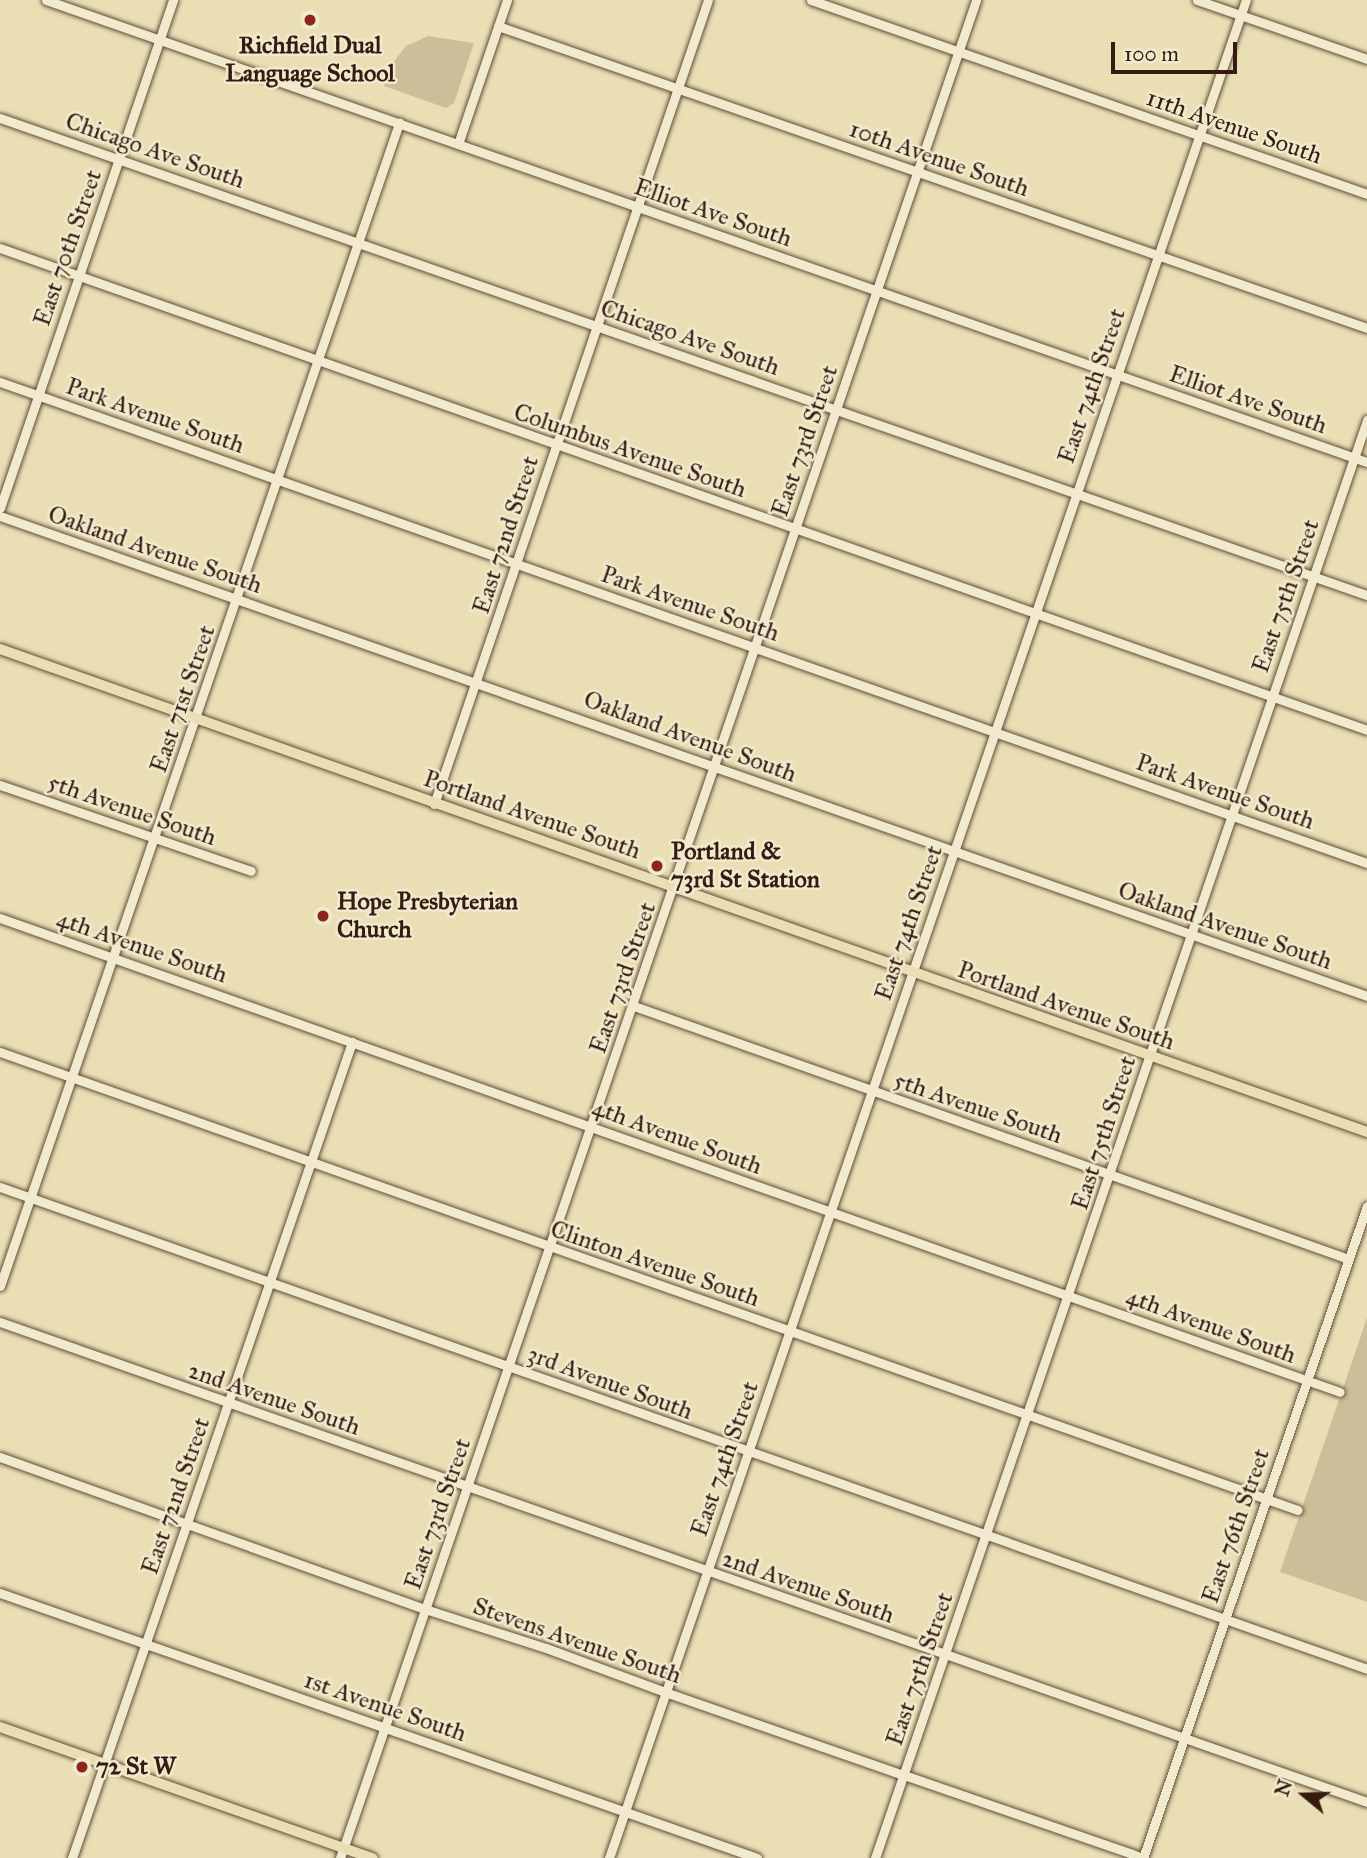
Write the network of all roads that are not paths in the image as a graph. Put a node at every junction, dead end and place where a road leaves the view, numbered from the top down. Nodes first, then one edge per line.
1 (46, 0) edge
2 (173, 0) edge
3 (507, 0) edge
4 (708, 0) edge
5 (811, 0) edge
6 (976, 0) edge
7 (1197, 0) edge
8 (1246, 0) edge
9 (1241, 15) junction
10 (498, 26) junction
11 (160, 39) junction
12 (959, 52) junction
13 (1367, 59) edge
14 (678, 88) junction
15 (0, 118) edge
16 (398, 123) junction
17 (1198, 135) junction
18 (458, 144) junction
19 (119, 158) junction
20 (918, 172) junction
21 (1367, 194) edge
22 (637, 207) junction
23 (358, 242) junction
24 (0, 248) edge
25 (1157, 255) junction
26 (79, 276) junction
27 (877, 291) junction
28 (597, 326) junction
29 (1367, 328) edge
30 (317, 361) junction
31 (1116, 374) junction
32 (0, 382) edge
33 (38, 395) junction
34 (836, 410) junction
35 (1367, 420) edge
36 (556, 445) junction
37 (1354, 458) junction
38 (1367, 462) edge
39 (279, 480) junction
40 (1075, 494) junction
41 (0, 508) edge
42 (0, 516) edge
43 (795, 529) junction
44 (517, 564) junction
45 (1313, 577) junction
46 (1367, 595) edge
47 (238, 599) junction
48 (1034, 614) junction
49 (756, 648) junction
50 (0, 649) edge
51 (477, 682) junction
52 (1271, 696) junction
53 (197, 718) junction
54 (1367, 730) edge
55 (995, 732) junction
56 (716, 767) junction
57 (0, 785) edge
58 (435, 804) junction
59 (1233, 816) junction
60 (155, 838) junction
61 (954, 851) junction
62 (1367, 863) edge
63 (251, 871) dead end
64 (674, 887) junction
65 (0, 918) edge
66 (1191, 935) junction
67 (114, 958) junction
68 (912, 974) junction
69 (1367, 996) edge
70 (634, 1006) junction
71 (352, 1042) junction
72 (0, 1052) edge
73 (1149, 1057) junction
74 (72, 1078) junction
75 (872, 1091) junction
76 (592, 1127) junction
77 (1367, 1132) edge
78 (310, 1163) junction
79 (1111, 1175) junction
80 (0, 1187) edge
81 (30, 1198) junction
82 (1367, 1206) edge
83 (830, 1212) junction
84 (550, 1248) junction
85 (1349, 1259) junction
86 (269, 1282) junction
87 (0, 1286) edge
88 (1069, 1295) junction
89 (0, 1322) edge
90 (789, 1332) junction
91 (509, 1367) junction
92 (1306, 1380) junction
93 (1340, 1392) dead end
94 (228, 1403) junction
95 (1028, 1416) junction
96 (748, 1452) junction
97 (0, 1457) edge
98 (467, 1488) junction
99 (1265, 1500) junction
100 (1298, 1510) dead end
101 (187, 1522) junction
102 (986, 1535) junction
103 (706, 1572) junction
104 (0, 1593) edge
105 (425, 1609) junction
106 (1225, 1619) junction
107 (145, 1644) junction
108 (945, 1655) junction
109 (1367, 1669) edge
110 (665, 1692) junction
111 (0, 1727) edge
112 (384, 1728) junction
113 (1184, 1738) junction
114 (104, 1763) junction
115 (904, 1775) junction
116 (1367, 1802) edge
117 (624, 1812) junction
118 (341, 1853) edge
119 (72, 1858) edge
120 (373, 1858) edge
121 (608, 1858) edge
122 (757, 1858) edge
123 (875, 1858) edge
124 (1143, 1858) edge

1 - 11 street, Elliot Ave South
2 - 11 street, East 70th Street
3 - 10 street
4 - 14 street, East 72nd Street
5 - 12 street, 11th Avenue South
6 - 12 street, East 73rd Street
7 - 9 street
8 - 9 street, East 74th Street
9 - 13 street
9 - 17 street, East 74th Street
10 - 14 street, 10th Avenue South
10 - 18 street
11 - 16 street, Elliot Ave South
11 - 19 street, East 70th Street
12 - 17 street, 11th Avenue South
12 - 20 street, East 73rd Street
14 - 20 street, 10th Avenue South
14 - 22 street, East 72nd Street
15 - 19 street, Chicago Ave South
16 - 18 street, Elliot Ave South
16 - 23 street, East 71st Street
17 - 21 street, 11th Avenue South
17 - 25 street, East 74th Street
18 - 22 street, Elliot Ave South
19 - 23 street, Chicago Ave South
19 - 26 street, East 70th Street
20 - 25 street, 10th Avenue South
20 - 27 street, East 73rd Street
22 - 27 street, Elliot Ave South
22 - 28 street, East 72nd Street
23 - 28 street, Chicago Ave South
23 - 30 street, East 71st Street
24 - 26 street, Columbus Avenue South
25 - 29 street, 10th Avenue South
25 - 31 street, East 74th Street
26 - 30 street, Columbus Avenue South
26 - 33 street, East 70th Street
27 - 31 street, Elliot Ave South
27 - 34 street, East 73rd Street
28 - 34 street, Chicago Ave South
28 - 36 street, East 72nd Street
30 - 36 street, Columbus Avenue South
30 - 39 street, East 71st Street
31 - 37 street, Elliot Ave South
31 - 40 street, East 74th Street
32 - 33 street, Park Avenue South
33 - 39 street, Park Avenue South
33 - 41 street, East 70th Street
34 - 40 street, Chicago Ave South
34 - 43 street, East 73rd Street
35 - 37 street, East 75th Street
36 - 43 street, Columbus Avenue South
36 - 44 street, East 72nd Street
37 - 38 street, Elliot Ave South
37 - 45 street, East 75th Street
39 - 44 street, Park Avenue South
39 - 47 street, East 71st Street
40 - 45 street, Chicago Ave South
40 - 48 street, East 74th Street
42 - 47 street, Oakland Avenue South
43 - 48 street, Columbus Avenue South
43 - 49 street, East 73rd Street
44 - 49 street, Park Avenue South
44 - 51 street, East 72nd Street
45 - 46 street, Chicago Ave South
45 - 52 street, East 75th Street
47 - 51 street, Oakland Avenue South
47 - 53 street, East 71st Street
48 - 52 street, Columbus Avenue South
48 - 55 street, East 74th Street
49 - 55 street, Park Avenue South
49 - 56 street, East 73rd Street
50 - 53 main road, Portland Avenue South
51 - 56 street, Oakland Avenue South
51 - 58 street, East 72nd Street
52 - 54 street, Columbus Avenue South
52 - 59 street, East 75th Street
53 - 58 main road, Portland Avenue South
53 - 60 street, East 71st Street
55 - 59 street, Park Avenue South
55 - 61 street, East 74th Street
56 - 61 street, Oakland Avenue South
56 - 64 street, East 73rd Street
57 - 60 street, 5th Avenue South
58 - 64 main road, Portland Avenue South
59 - 62 street, Park Avenue South
59 - 66 street, East 75th Street
60 - 63 street, 5th Avenue South
60 - 67 street, East 71st Street
61 - 66 street, Oakland Avenue South
61 - 68 street, East 74th Street
64 - 68 main road, Portland Avenue South
64 - 70 street, East 73rd Street
65 - 67 street, 4th Avenue South
66 - 69 street, Oakland Avenue South
66 - 73 street, East 75th Street
67 - 71 street, 4th Avenue South
67 - 74 street, East 71st Street
68 - 73 main road, Portland Avenue South
68 - 75 street, East 74th Street
70 - 75 street, 5th Avenue South
70 - 76 street, East 73rd Street
71 - 76 street, 4th Avenue South
71 - 78 street, East 72nd Street
72 - 74 street, Clinton Avenue South
73 - 77 main road, Portland Avenue South
73 - 79 street, East 75th Street
74 - 78 street, Clinton Avenue South
74 - 81 street, East 71st Street
75 - 79 street, 5th Avenue South
75 - 83 street, East 74th Street
76 - 83 street, 4th Avenue South
76 - 84 street, East 73rd Street
78 - 84 street, Clinton Avenue South
78 - 86 street, East 72nd Street
79 - 85 street, 5th Avenue South
79 - 88 street, East 75th Street
80 - 81 street, 3rd Avenue South
81 - 86 street, 3rd Avenue South
81 - 87 street, East 71st Street
82 - 85 street, East 76th Street
83 - 88 street, 4th Avenue South
83 - 90 street, East 74th Street
84 - 90 street, Clinton Avenue South
84 - 91 street, East 73rd Street
85 - 92 street, East 76th Street
86 - 91 street, 3rd Avenue South
86 - 94 street, East 72nd Street
88 - 92 street, 4th Avenue South
88 - 95 street, East 75th Street
89 - 94 street, 2nd Avenue South
90 - 95 street, Clinton Avenue South
90 - 96 street, East 74th Street
91 - 96 street, 3rd Avenue South
91 - 98 street, East 73rd Street
92 - 93 street, 4th Avenue South
92 - 99 street, East 76th Street
94 - 98 street, 2nd Avenue South
94 - 101 street, East 72nd Street
95 - 99 street, Clinton Avenue South
95 - 102 street, East 75th Street
96 - 102 street, 3rd Avenue South
96 - 103 street, East 74th Street
97 - 101 street, Stevens Avenue South
98 - 103 street, 2nd Avenue South
98 - 105 street, East 73rd Street
99 - 100 street, Clinton Avenue South
99 - 106 street, East 76th Street
101 - 105 street, Stevens Avenue South
101 - 107 street, East 72nd Street
102 - 106 street, 3rd Avenue South
102 - 108 street, East 75th Street
103 - 108 street, 2nd Avenue South
103 - 110 street, East 74th Street
104 - 107 street, 1st Avenue South
105 - 110 street, Stevens Avenue South
105 - 112 street, East 73rd Street
106 - 109 street, 3rd Avenue South
106 - 113 street, East 76th Street
107 - 112 street, 1st Avenue South
107 - 114 street, East 72nd Street
108 - 113 street, 2nd Avenue South
108 - 115 street, East 75th Street
110 - 115 street, Stevens Avenue South
110 - 117 street, East 74th Street
111 - 114 main road
112 - 117 street, 1st Avenue South
112 - 118 street, East 73rd Street
113 - 116 street, 2nd Avenue South
113 - 124 street, East 76th Street
114 - 118 main road
114 - 119 street, East 72nd Street
115 - 123 street, East 75th Street
115 - 124 street, Stevens Avenue South
117 - 121 street, East 74th Street
117 - 122 street, 1st Avenue South
118 - 120 main road

